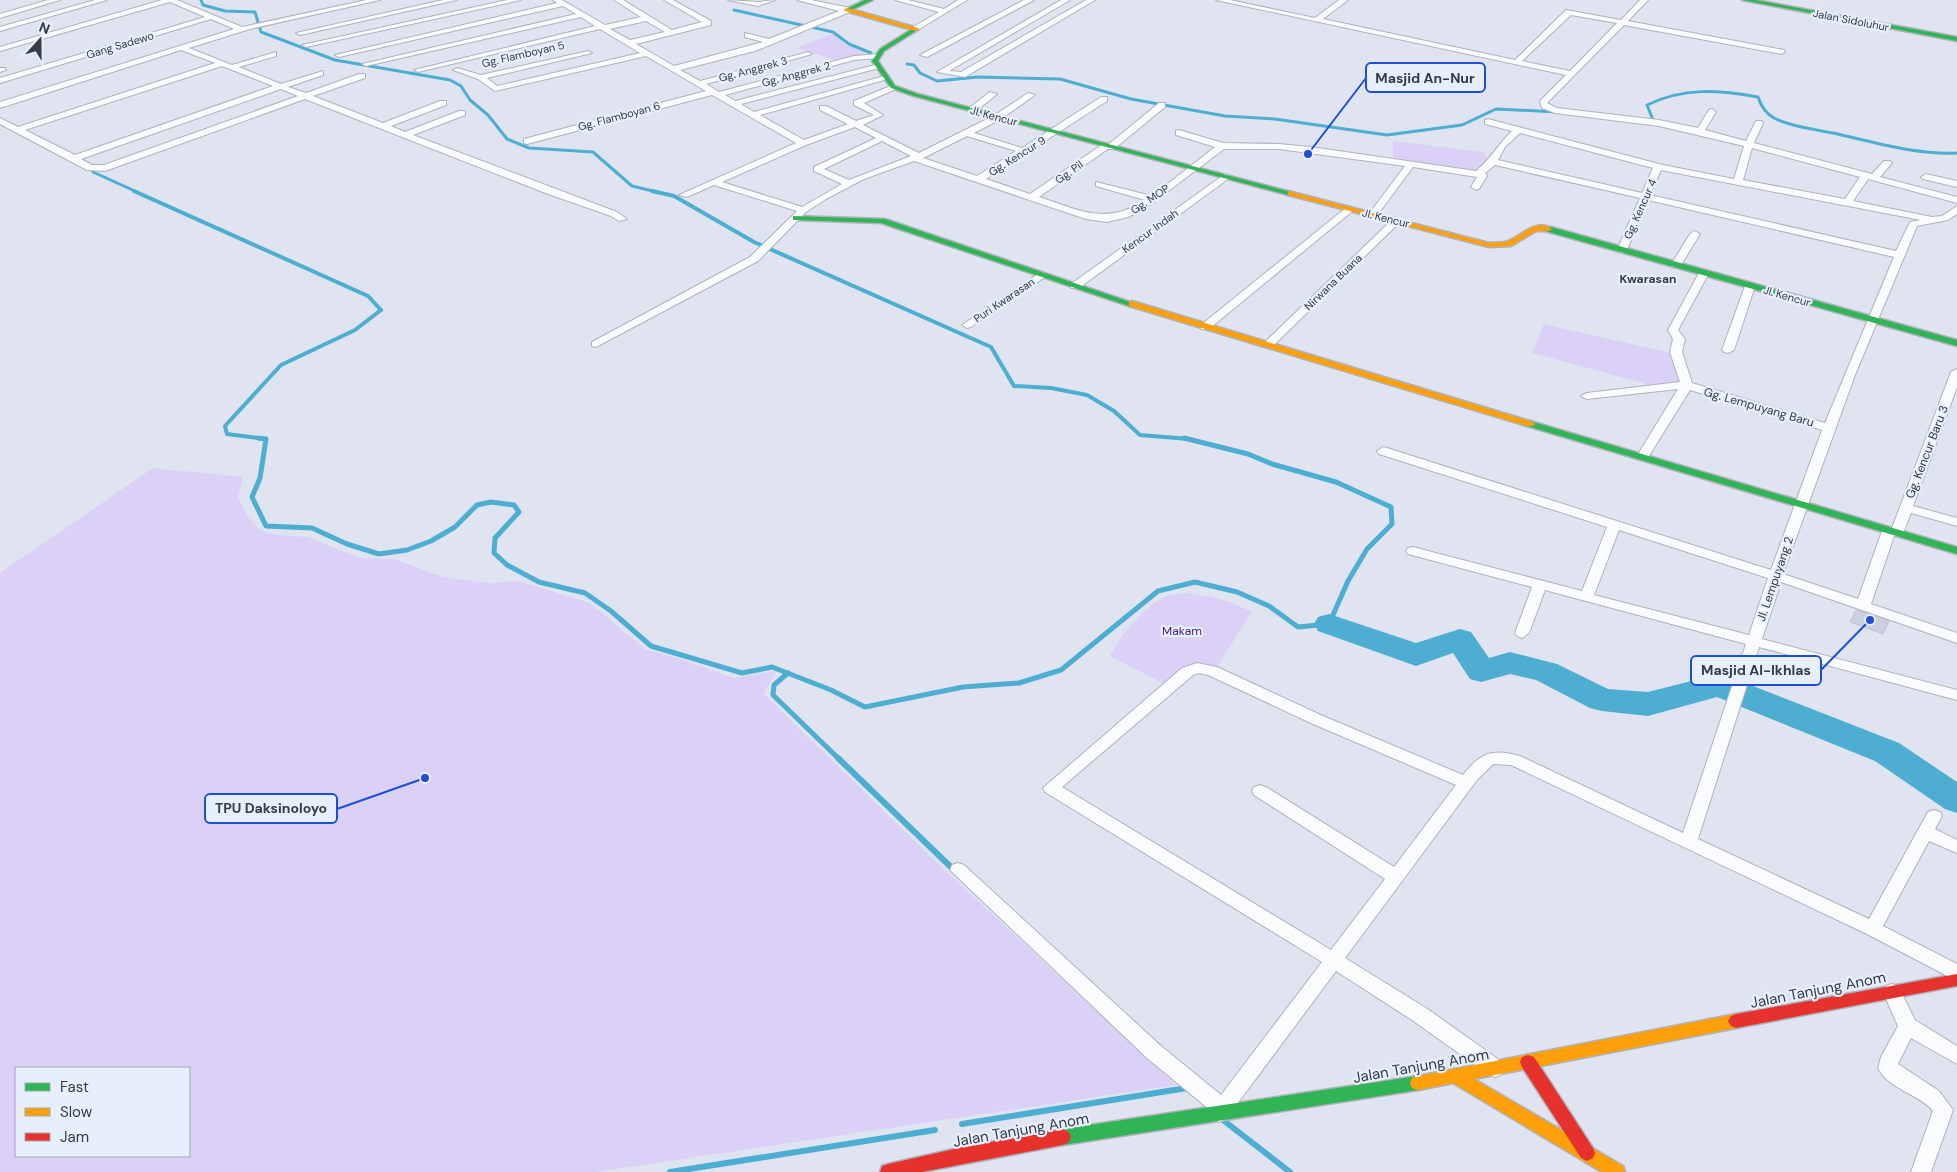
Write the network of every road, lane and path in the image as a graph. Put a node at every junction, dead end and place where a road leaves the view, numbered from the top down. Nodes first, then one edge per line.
1 (56, 0) edge
2 (103, 0) edge
3 (146, 0) edge
4 (171, 0) edge
5 (376, 0) edge
6 (453, 0) edge
7 (517, 0) edge
8 (618, 0) edge
9 (668, 0) edge
10 (732, 0) edge
11 (771, 0) edge
12 (801, 0) edge
13 (870, 0) edge
14 (899, 0) edge
15 (963, 0) edge
16 (1030, 0) edge
17 (1066, 0) edge
18 (1220, 0) edge
19 (1344, 0) edge
20 (1644, 0) edge
21 (1745, 0) edge
22 (1087, 1) edge
23 (561, 2) edge
24 (1242, 2) edge
25 (846, 10) junction
26 (945, 11) junction
27 (582, 15) junction
28 (0, 16) edge
29 (211, 17) junction
30 (648, 18) junction
31 (1317, 20) junction
32 (1624, 22) junction
33 (602, 27) junction
34 (0, 28) edge
35 (244, 28) junction
36 (916, 29) junction
37 (300, 33) dead end
38 (611, 33) junction
39 (672, 33) junction
40 (748, 35) dead end
41 (1957, 39) edge
42 (0, 42) edge
43 (771, 42) junction
44 (628, 44) junction
45 (306, 46) dead end
46 (182, 48) junction
47 (580, 48) dead end
48 (0, 49) edge
49 (1781, 52) dead end
50 (588, 53) junction
51 (273, 54) dead end
52 (338, 54) dead end
53 (646, 54) junction
54 (808, 54) dead end
55 (924, 55) dead end
56 (876, 61) junction
57 (1517, 62) junction
58 (604, 63) junction
59 (366, 64) dead end
60 (228, 65) junction
61 (418, 70) dead end
62 (457, 70) junction
63 (673, 70) junction
64 (320, 73) dead end
65 (1571, 74) junction
66 (435, 75) dead end
67 (362, 76) dead end
68 (481, 77) junction
69 (885, 77) junction
70 (0, 81) edge
71 (698, 84) junction
72 (280, 87) junction
73 (894, 87) junction
74 (714, 93) junction
75 (993, 94) dead end
76 (1031, 95) dead end
77 (305, 96) junction
78 (1104, 99) dead end
79 (443, 103) dead end
80 (733, 104) junction
81 (0, 105) edge
82 (1162, 105) dead end
83 (823, 108) dead end
84 (972, 110) junction
85 (1712, 112) dead end
86 (462, 113) dead end
87 (752, 115) junction
88 (998, 117) junction
89 (0, 121) edge
90 (1488, 122) dead end
91 (1760, 123) dead end
92 (854, 124) junction
93 (384, 126) junction
94 (20, 129) junction
95 (1518, 130) junction
96 (1700, 131) junction
97 (1054, 132) junction
98 (966, 133) junction
99 (1179, 133) dead end
100 (406, 135) junction
101 (882, 138) junction
102 (527, 141) dead end
103 (1353, 142) dead end
104 (803, 143) junction
105 (1749, 144) junction
106 (1222, 146) junction
107 (1109, 147) junction
108 (1024, 151) junction
109 (1348, 154) junction
110 (917, 157) junction
111 (74, 158) junction
112 (1493, 162) junction
113 (1411, 163) junction
114 (1887, 163) dead end
115 (1658, 167) junction
116 (1190, 168) junction
117 (1480, 174) junction
118 (1226, 177) junction
119 (1926, 177) dead end
120 (1869, 178) junction
121 (979, 179) junction
122 (1738, 181) junction
123 (713, 182) junction
124 (848, 183) junction
125 (1099, 184) dead end
126 (1957, 184) edge
127 (1476, 187) dead end
128 (684, 195) dead end
129 (1032, 197) junction
130 (1646, 198) junction
131 (1152, 199) junction
132 (1957, 200) edge
133 (1847, 203) junction
134 (1350, 209) junction
135 (1957, 209) edge
136 (799, 214) junction
137 (1373, 215) junction
138 (622, 219) dead end
139 (1934, 219) junction
140 (1396, 221) junction
141 (1706, 237) dead end
142 (769, 246) joint
143 (1622, 250) junction
144 (1900, 255) junction
145 (1676, 265) junction
146 (1704, 273) junction
147 (1041, 275) junction
148 (1075, 286) junction
149 (1750, 286) junction
150 (1871, 320) junction
151 (967, 325) dead end
152 (1205, 327) junction
153 (1270, 343) dead end
154 (1957, 343) edge
155 (596, 344) dead end
156 (1728, 350) dead end
157 (1957, 372) edge
158 (1687, 386) junction
159 (1587, 396) dead end
160 (1830, 428) junction
161 (1384, 451) dead end
162 (1643, 456) junction
163 (1800, 505) junction
164 (1906, 508) junction
165 (1957, 522) edge
166 (1614, 525) junction
167 (1893, 532) junction
168 (1413, 551) dead end
169 (1957, 551) edge
170 (1776, 576) junction
171 (1540, 584) junction
172 (1587, 596) junction
173 (1863, 606) junction
174 (1522, 633) dead end
175 (1957, 638) edge
176 (1754, 641) junction
177 (1957, 695) edge
178 (1735, 698) joint
179 (1466, 783) junction
180 (1260, 791) dead end
181 (1934, 816) dead end
182 (1926, 832) junction
183 (1688, 841) junction
184 (1957, 847) edge
185 (958, 870) dead end
186 (1396, 877) junction
187 (1872, 929) junction
188 (1335, 961) junction
189 (1957, 973) edge
190 (1957, 980) edge
191 (1892, 992) junction
192 (1908, 1026) junction
193 (1957, 1056) edge
194 (1528, 1062) junction
195 (1495, 1068) junction
196 (1457, 1077) junction
197 (1220, 1110) junction
198 (1589, 1156) junction
199 (897, 1171) edge
200 (1617, 1172) edge
201 (1921, 1172) edge

1 - 28 street
2 - 34 street
3 - 42 street
4 - 29 street
4 - 48 street
5 - 35 street
6 - 37 street
7 - 45 street
8 - 30 street
9 - 39 street
10 - 11 street
12 - 25 street
13 - 25 street
14 - 26 street
15 - 26 street
16 - 55 street
17 - 22 street
18 - 24 street
19 - 31 street
20 - 32 street
21 - 41 street, Jalan Sidoluhur
23 - 27 street
23 - 52 street
24 - 31 street
25 - 36 street
25 - 43 street
26 - 36 street
27 - 33 street
27 - 59 street
29 - 35 street
29 - 70 street, Gang Sadewo
30 - 33 street
30 - 39 street
31 - 57 street
32 - 49 street
32 - 57 street
32 - 65 street
33 - 38 street
33 - 61 street
35 - 46 street
36 - 56 street
38 - 44 street
38 - 62 street, Gg. Flamboyan 5
39 - 44 street
40 - 43 street
43 - 63 street
44 - 53 street
46 - 60 street
46 - 81 street
47 - 50 street
50 - 58 street
50 - 68 street
51 - 60 street
53 - 58 street
53 - 63 street
54 - 71 street, Gg. Anggrek 3
56 - 69 street
56 - 74 street, Gg. Anggrek 2
56 - 80 street
57 - 65 street
58 - 68 street
60 - 72 street
60 - 94 street
62 - 66 street, Gg. Flamboyan 5
62 - 68 street
63 - 71 street
64 - 72 street
65 - 96 street
67 - 77 street
69 - 73 street
69 - 87 street
71 - 74 street
72 - 77 street
72 - 111 street
73 - 84 street, Jl. Kencur
73 - 92 street
74 - 80 street
74 - 102 street, Gg. Flamboyan 6
75 - 84 street
76 - 88 street
77 - 93 street
77 - 111 street
78 - 97 street, Gg. Kencur 9
79 - 93 street
80 - 87 street
82 - 107 street, Gg. Pil
83 - 92 street
84 - 88 street, Jl. Kencur
85 - 96 street
86 - 100 street
87 - 104 street
88 - 97 street, Jl. Kencur
88 - 98 street
89 - 94 street
90 - 95 street
91 - 105 street
92 - 101 street
92 - 104 street
93 - 100 street
94 - 111 street
95 - 112 street
95 - 115 street
96 - 105 street
97 - 107 street, Jl. Kencur
97 - 108 street, Gg. Kencur 9
98 - 108 street
98 - 110 street
99 - 106 street
100 - 138 street
101 - 110 street
101 - 124 street
103 - 109 street
104 - 123 street
105 - 120 street
105 - 122 street
106 - 109 street
106 - 116 street, Gg. MOP
107 - 116 street, Jl. Kencur
107 - 129 street, Gg. Pil
108 - 121 street, Gg. Kencur 9
109 - 113 street
110 - 121 street
110 - 124 street
112 - 117 street
112 - 130 street
113 - 117 street
113 - 137 street
114 - 120 street
115 - 122 street
115 - 130 street, Gg. Kencur 4
116 - 118 street, Jl. Kencur
116 - 131 street, Gg. MOP
117 - 127 street
118 - 134 street, Jl. Kencur
118 - 148 street, Kencur Indah
119 - 126 street
120 - 132 street
120 - 133 street
121 - 129 street
122 - 133 street
123 - 128 street
123 - 136 street
124 - 136 street
125 - 131 street
129 - 131 street, Gg. MOP
130 - 143 street, Gg. Kencur 4
130 - 144 street
133 - 139 street
134 - 137 street, Jl. Kencur
134 - 152 street
135 - 139 street
136 - 142 street
136 - 147 street
137 - 140 street, Jl. Kencur
139 - 144 street
140 - 143 street, Jl. Kencur
140 - 153 street, Nirwana Buana
141 - 145 street
142 - 155 street
143 - 145 street, Jl. Kencur
144 - 150 street
145 - 146 street, Jl. Kencur
146 - 149 street, Jl. Kencur
146 - 158 street
147 - 148 street
147 - 151 street, Puri Kwarasan
148 - 152 street
149 - 150 street, Jl. Kencur
149 - 156 street
150 - 154 street, Jl. Kencur
150 - 160 street, Jl. Lempuyang 2
152 - 162 street
157 - 164 street, Gg. Kencur Baru 3
158 - 159 street
158 - 160 street, Gg. Lempuyang Baru
158 - 162 street
160 - 163 street, Jl. Lempuyang 2
161 - 166 street
162 - 163 street
163 - 167 street
163 - 170 street, Jl. Lempuyang 2
164 - 165 street
164 - 167 street, Gg. Kencur Baru 3
166 - 170 street
166 - 172 street
167 - 169 street
167 - 173 street, Gg. Kencur Baru 3
168 - 171 street
170 - 173 street
170 - 176 street, Jl. Lempuyang 2
171 - 172 street
171 - 174 street
172 - 176 street
173 - 175 street
176 - 177 street
176 - 178 street, Jl. Lempuyang 2
178 - 183 street, Jl. Lempuyang 2
179 - 183 street
179 - 186 street
179 - 188 street
180 - 186 street
181 - 182 street
182 - 184 street
182 - 187 street
183 - 187 street
185 - 197 street
186 - 188 street
187 - 189 street
188 - 195 street
188 - 197 street
190 - 191 street, Jalan Tanjung Anom
191 - 192 street
191 - 194 street, Jalan Tanjung Anom
192 - 193 street
192 - 201 street
194 - 195 street, Jalan Tanjung Anom
194 - 198 street
195 - 196 street, Jalan Tanjung Anom
196 - 197 street, Jalan Tanjung Anom
196 - 198 street
197 - 199 street, Jalan Tanjung Anom
198 - 200 street

